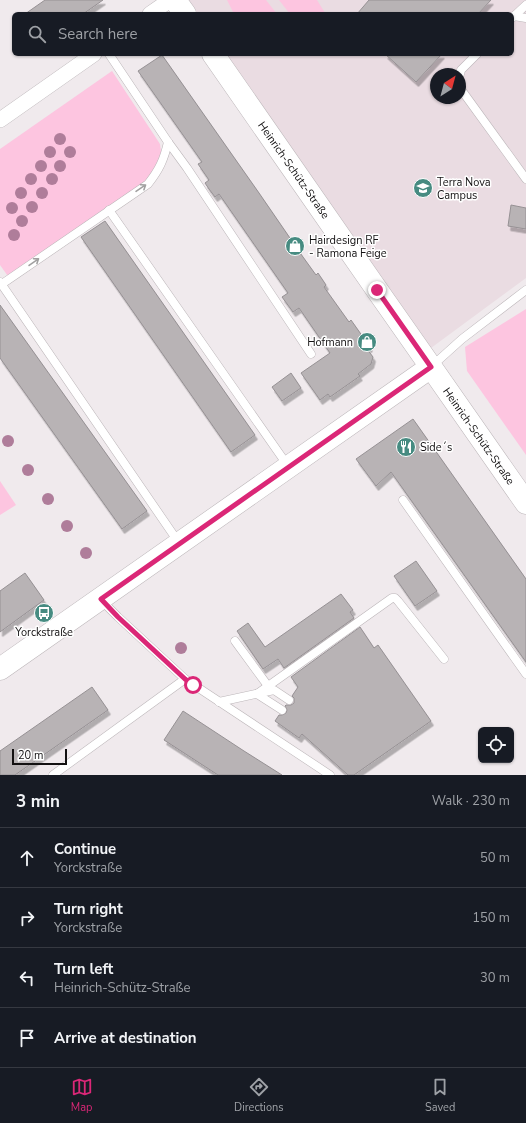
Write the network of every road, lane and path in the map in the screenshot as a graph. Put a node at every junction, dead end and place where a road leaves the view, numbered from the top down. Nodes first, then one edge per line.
1 (170, 0) edge
2 (175, 0) edge
3 (526, 5) edge
4 (153, 12) edge
5 (184, 12) edge
6 (514, 16) edge
7 (514, 17) edge
8 (526, 18) edge
9 (91, 56) edge
10 (110, 56) edge
11 (214, 56) edge
12 (475, 56) edge
13 (463, 68) edge
14 (466, 96) edge
15 (0, 120) edge
16 (168, 142) junction
17 (526, 179) edge
18 (109, 210) junction
19 (1, 283) edge
20 (526, 290) edge
21 (311, 354) dead end
22 (431, 367) junction
23 (289, 466) junction
24 (403, 500) dead end
25 (526, 503) edge
26 (180, 544) junction
27 (101, 599) junction
28 (235, 641) dead end
29 (444, 659) dead end
30 (0, 669) edge
31 (526, 674) edge
32 (185, 679) junction
33 (268, 686) junction
34 (257, 694) junction
35 (289, 700) dead end
36 (219, 702) junction
37 (282, 710) dead end
38 (53, 775) edge
39 (330, 775) edge

1 - 4 street
2 - 5 main road
3 - 6 lane
7 - 8 lane
9 - 15 street
10 - 16 lane
11 - 22 main road, Heinrich-Schütz-Straße
12 - 13 lane
14 - 17 lane
18 -> 16 lane
16 - 21 lane
19 -> 18 lane
18 - 23 lane
19 - 26 lane
20 - 22 lane
22 - 23 main road
22 - 25 main road, Heinrich-Schütz-Straße
23 - 26 main road
24 - 31 lane
26 - 27 main road
27 - 30 main road
27 - 32 lane
28 - 33 lane
29 - 33 lane
32 - 36 lane
32 - 38 lane
33 - 34 lane
34 - 35 lane
34 - 36 lane
34 - 37 lane
36 - 39 lane

